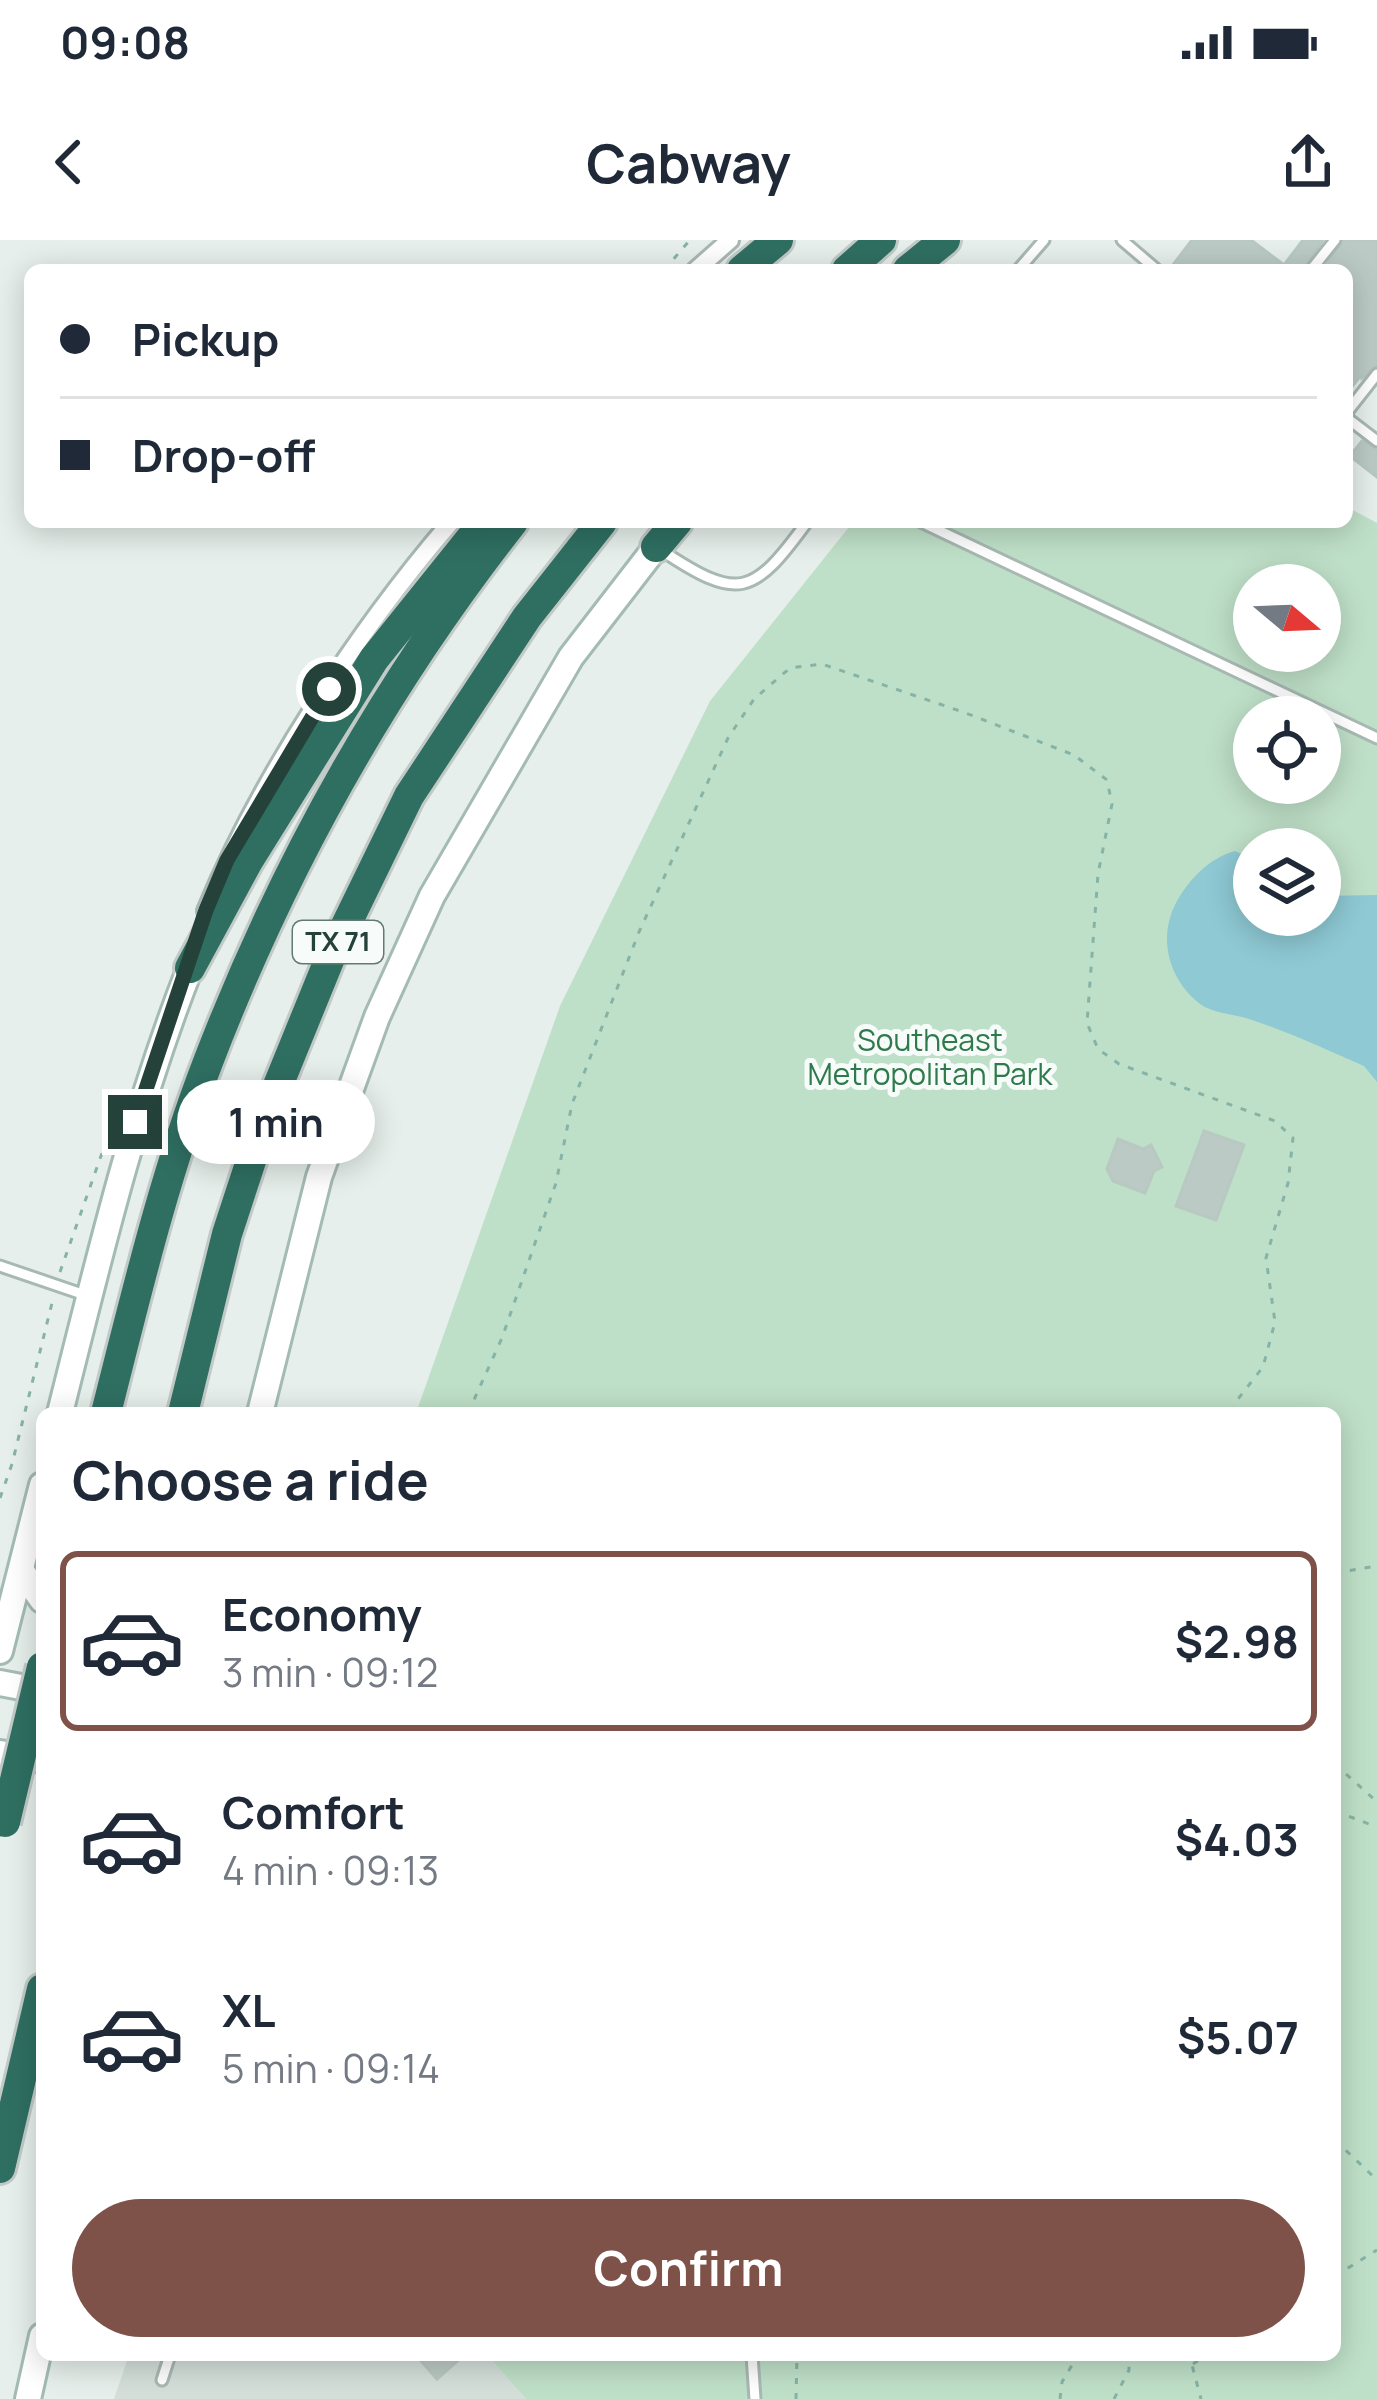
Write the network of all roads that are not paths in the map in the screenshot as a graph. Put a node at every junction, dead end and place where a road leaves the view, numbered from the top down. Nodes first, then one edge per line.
1 (730, 240) edge
2 (778, 240) edge
3 (881, 240) edge
4 (945, 240) edge
5 (1044, 240) edge
6 (1122, 240) edge
7 (1335, 240) edge
8 (702, 264) edge
9 (749, 264) edge
10 (854, 264) edge
11 (915, 264) edge
12 (1023, 264) edge
13 (1150, 264) edge
14 (1316, 264) edge
15 (1377, 374) edge
16 (1353, 407) edge
17 (1353, 420) edge
18 (1377, 441) edge
19 (446, 528) edge
20 (479, 528) edge
21 (508, 528) edge
22 (597, 528) edge
23 (672, 528) edge
24 (803, 528) edge
25 (934, 528) edge
26 (656, 547) junction
27 (1377, 738) edge
28 (190, 968) junction
29 (0, 1265) edge
30 (90, 1297) junction
31 (62, 1407) edge
32 (108, 1407) edge
33 (184, 1407) edge
34 (262, 1407) edge
35 (36, 1509) edge
36 (21, 1570) junction
37 (36, 1591) edge
38 (0, 1651) edge
39 (0, 1683) edge
40 (36, 1690) edge
41 (36, 1693) edge
42 (0, 1753) edge
43 (36, 1759) edge
44 (3, 1833) edge
45 (36, 2015) edge
46 (0, 2168) edge
47 (36, 2361) edge
48 (168, 2361) edge
49 (752, 2361) edge
50 (162, 2380) dead end
51 (28, 2399) edge
52 (755, 2399) edge

1 - 8 street
2 - 9 highway
3 - 10 highway
4 - 11 highway
5 - 12 lane
6 - 13 lane
7 - 14 lane
15 - 16 lane
17 - 18 lane
19 - 28 street
20 - 28 highway
21 - 32 highway, TX 71
22 - 33 highway, TX 71
23 - 26 highway
24 - 26 lane
25 - 27 lane
26 - 34 street
28 - 30 street
29 - 30 lane
30 - 31 street
35 - 36 street
36 - 37 street
36 - 38 street
39 - 40 street
41 - 44 highway, bridge
42 - 43 street
45 - 46 highway
47 - 51 street
48 - 50 lane
49 - 52 lane

